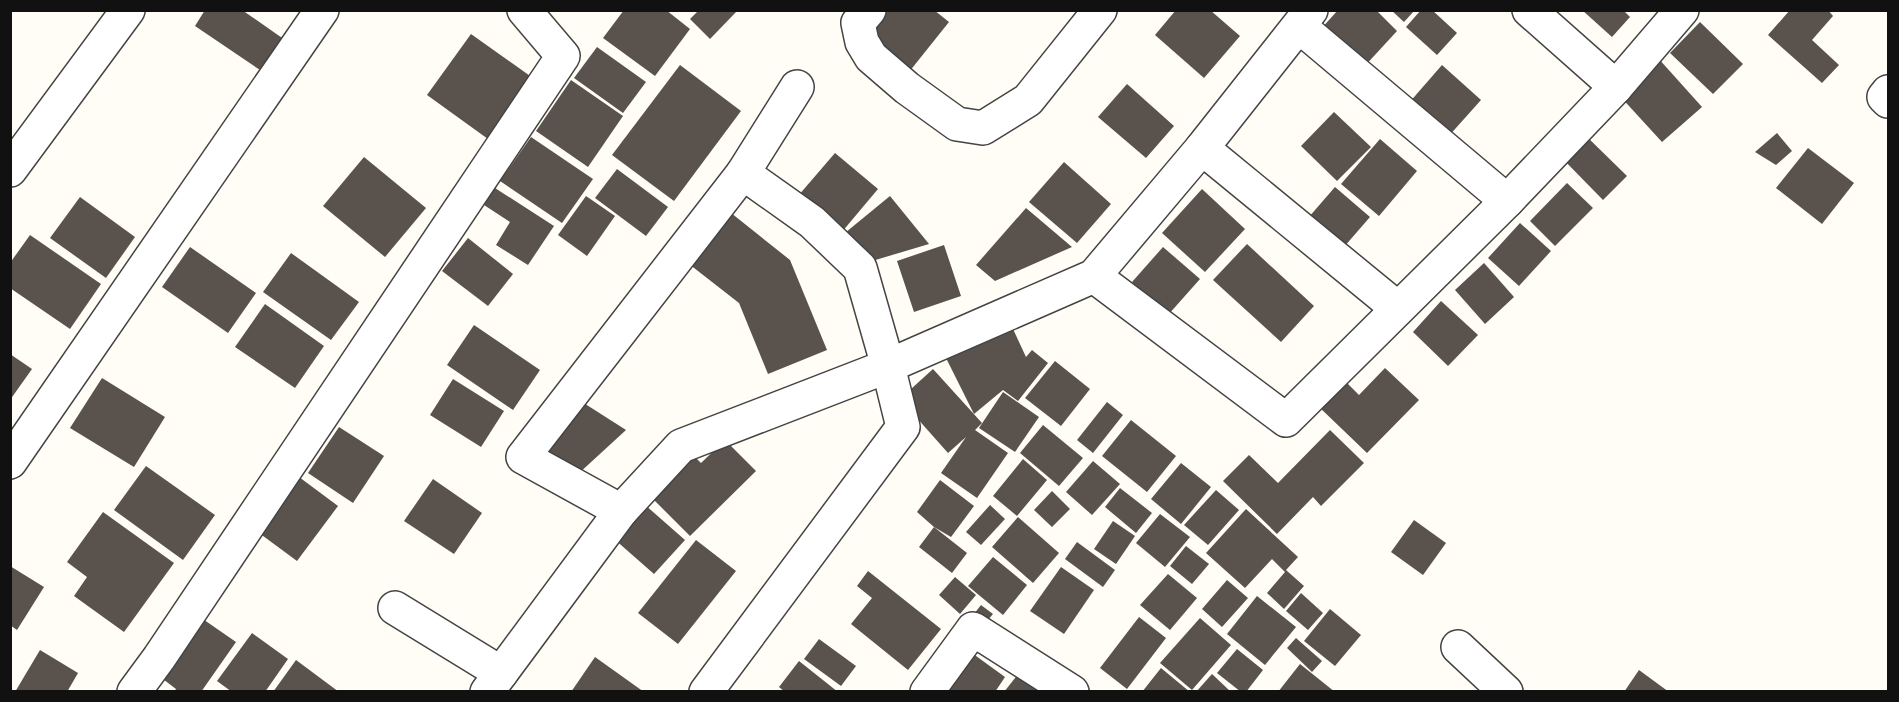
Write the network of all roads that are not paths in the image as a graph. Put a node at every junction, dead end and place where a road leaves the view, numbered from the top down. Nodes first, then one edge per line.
1 (128, 10) edge
2 (322, 10) edge
3 (524, 10) edge
4 (868, 10) edge
5 (1100, 10) edge
6 (1529, 10) edge
7 (1682, 10) edge
8 (1305, 18) edge
9 (797, 87) dead end
10 (1616, 87) junction
11 (1203, 148) junction
12 (10, 170) edge
13 (743, 173) junction
14 (1507, 201) junction
15 (1094, 276) junction
16 (1397, 308) junction
17 (888, 366) junction
18 (10, 462) edge
19 (621, 511) junction
20 (394, 608) dead end
21 (1458, 647) dead end
22 (494, 682) edge
23 (134, 692) edge
24 (706, 692) edge
25 (927, 692) edge
26 (1072, 692) edge
27 (1506, 692) edge

1 - 12 street
2 - 18 street
3 - 23 street
4 - 5 street
6 - 10 street
7 - 10 street
8 - 11 street
8 - 14 street
9 - 13 street
10 - 14 street
11 - 15 street
11 - 16 street
13 - 17 street
13 - 19 street
14 - 16 street
15 - 16 street
15 - 17 street
17 - 19 street
17 - 24 street
19 - 22 street
20 - 22 street
21 - 27 street
25 - 26 street

